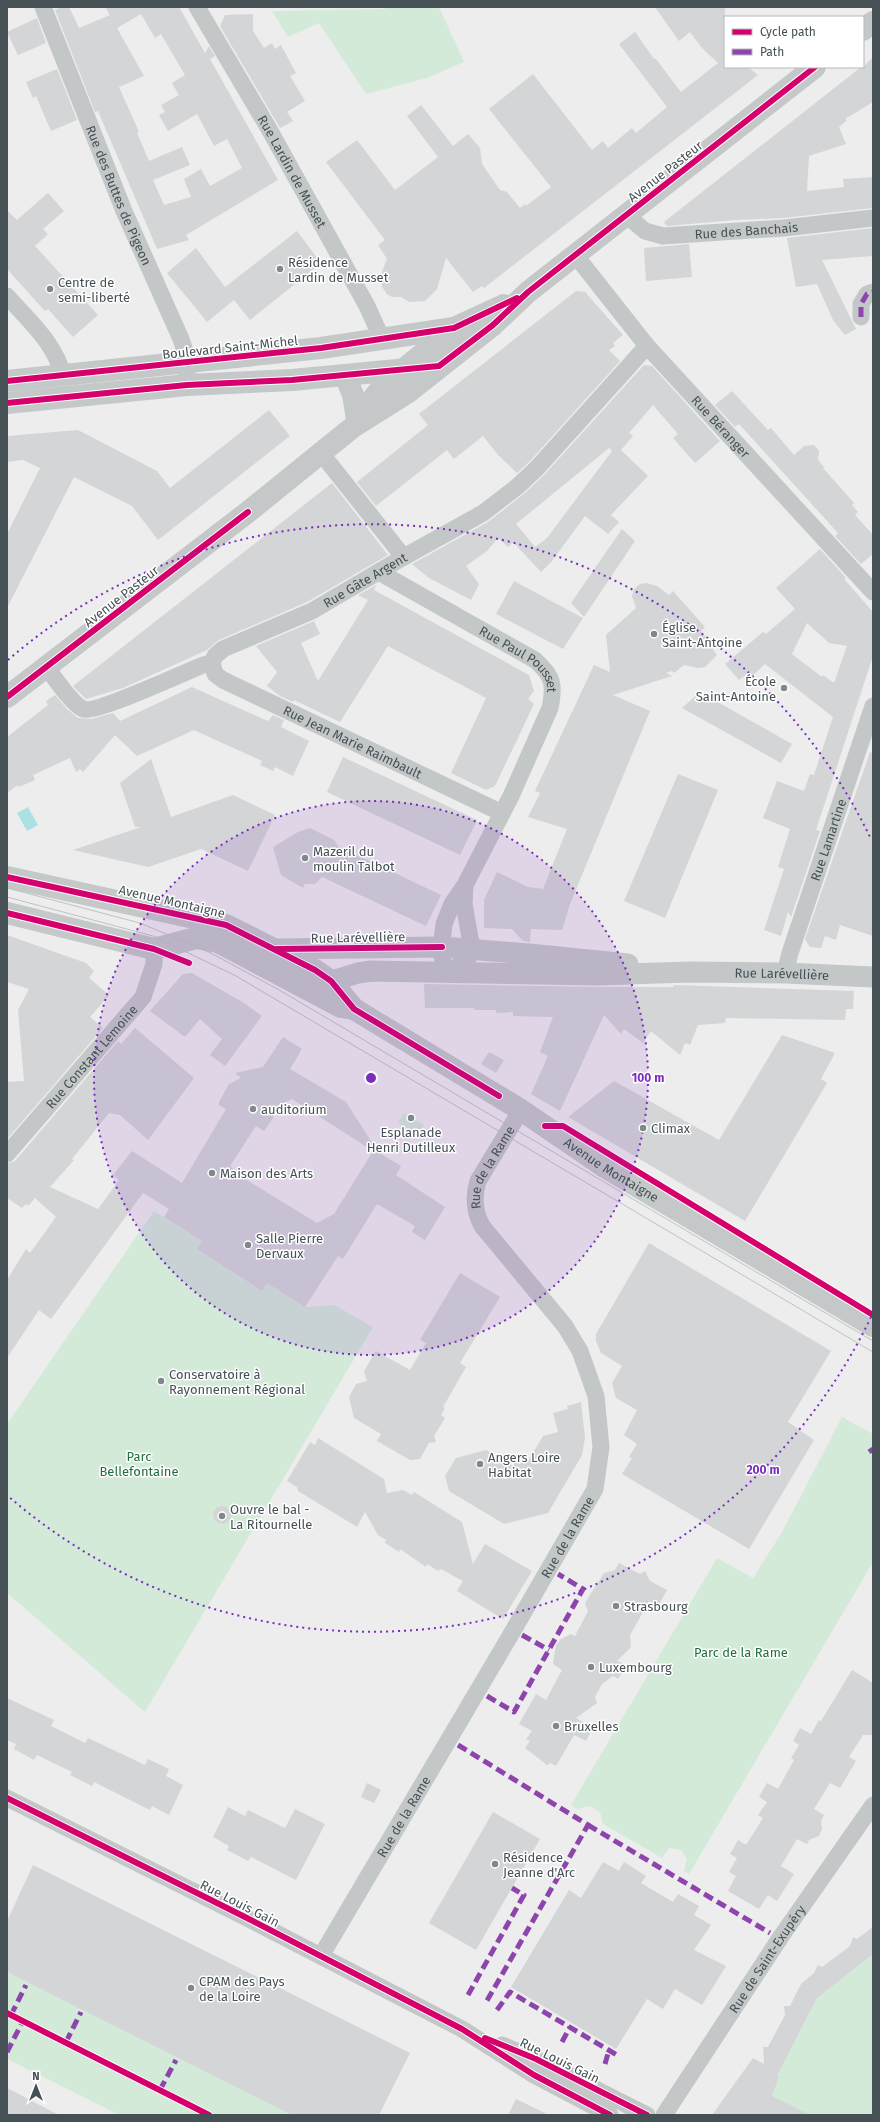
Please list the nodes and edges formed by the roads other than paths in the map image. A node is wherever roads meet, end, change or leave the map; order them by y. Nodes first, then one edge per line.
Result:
1 (43, 7) edge
2 (197, 7) edge
3 (873, 22) edge
4 (864, 29) edge
5 (814, 68) edge
6 (626, 215) junction
7 (873, 218) edge
8 (576, 256) junction
9 (528, 292) junction
10 (873, 292) edge
11 (9, 301) edge
12 (861, 317) dead end
13 (454, 328) junction
14 (382, 339) junction
15 (647, 346) junction
16 (439, 366) junction
17 (398, 372) junction
18 (187, 374) junction
19 (63, 375) junction
20 (346, 375) junction
21 (7, 381) edge
22 (7, 403) edge
23 (381, 410) junction
24 (355, 423) junction
25 (321, 453) junction
26 (402, 558) junction
27 (379, 572) junction
28 (873, 592) edge
29 (212, 663) junction
30 (47, 668) junction
31 (7, 697) edge
32 (873, 706) edge
33 (502, 813) junction
34 (7, 877) edge
35 (465, 885) junction
36 (7, 913) edge
37 (442, 947) junction
38 (154, 949) junction
39 (275, 949) junction
40 (472, 949) junction
41 (443, 972) junction
42 (690, 972) junction
43 (785, 973) junction
44 (873, 977) edge
45 (332, 981) junction
46 (307, 989) junction
47 (354, 1009) junction
48 (521, 1110) junction
49 (7, 1154) edge
50 (873, 1326) edge
51 (7, 1798) edge
52 (873, 1806) edge
53 (321, 1956) junction
54 (462, 2029) junction
55 (610, 2115) edge
56 (647, 2115) edge
57 (664, 2115) edge

1 - 18 street, Rue des Buttes de Pigeon
2 - 14 street, Rue Lardin de Musset
3 - 4 main road
5 - 6 main road, Avenue Pasteur
6 - 7 street, Rue des Banchais
6 - 8 main road, Avenue Pasteur
8 - 9 main road, Avenue Pasteur
8 - 15 street, Rue Béranger
9 - 13 main road, Avenue Pasteur
9 - 16 main road, Avenue Pasteur
10 - 12 street
11 - 19 street
13 - 14 main road, Boulevard Saint-Michel
13 - 17 main road, Avenue Pasteur
14 - 17 main road
14 - 18 main road, Boulevard Saint-Michel
15 - 26 street, Rue Gâte Argent
15 - 28 street, Rue Béranger
16 - 17 main road
16 - 23 main road, Avenue Pasteur
17 - 20 main road, Boulevard Saint-Michel
17 - 23 main road
17 - 24 main road, Avenue Pasteur
18 - 19 main road, Boulevard Saint-Michel
18 - 20 main road, Boulevard Saint-Michel
18 - 22 main road, Boulevard Saint-Michel
19 - 21 main road, Boulevard Saint-Michel
20 - 24 main road
23 - 24 main road, Avenue Pasteur
24 - 25 main road, Avenue Pasteur
25 - 26 street
25 - 30 main road, Avenue Pasteur
26 - 27 street, Rue Gâte Argent
27 - 29 street, Rue Gâte Argent
27 - 33 street, Rue Paul Pousset
29 - 30 street
29 - 33 street, Rue Jean Marie Raimbault
30 - 31 main road, Avenue Pasteur
32 - 43 street, Rue Lamartine
33 - 35 street, Rue Paul Pousset
34 - 39 main road, Avenue Montaigne
35 - 37 street, Rue Paul Pousset
35 - 40 street, Rue Paul Pousset
36 - 38 main road
37 - 39 street, Rue Larévellière
37 - 40 street, Rue Larévellière
37 - 41 street, Rue Paul Pousset
38 - 46 main road, Avenue Montaigne
38 - 49 street, Rue Constant Lemoine
39 - 45 main road, Avenue Montaigne
40 - 41 street
40 - 42 street, Rue Larévellière
41 - 42 street, Rue Larévellière
41 - 45 street, Rue Larévellière
42 - 43 street, Rue Larévellière
43 - 44 street, Rue Larévellière
45 - 46 street, Rue Larévellière
45 - 47 main road, Avenue Montaigne
46 - 47 main road, Avenue Montaigne
47 - 48 main road, Avenue Montaigne
48 - 50 main road, Avenue Montaigne
48 - 53 street, Rue de la Rame
51 - 53 street, Rue Louis Gain
52 - 57 street, Rue de Saint-Exupéry
53 - 54 street, Rue Louis Gain
54 - 55 street, Rue Louis Gain
54 - 56 street, Rue Louis Gain

